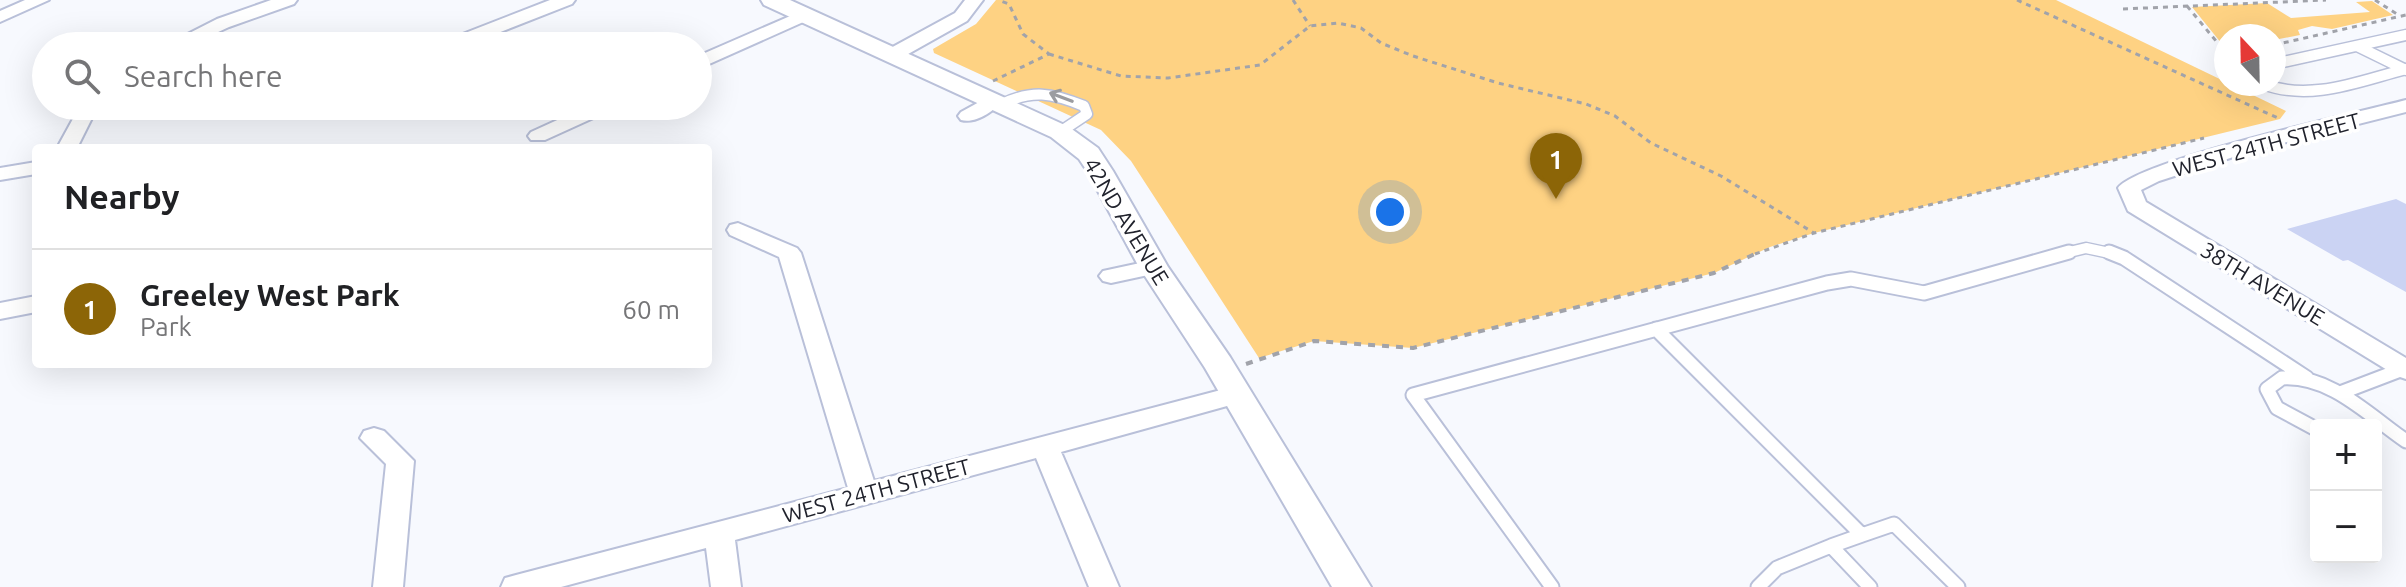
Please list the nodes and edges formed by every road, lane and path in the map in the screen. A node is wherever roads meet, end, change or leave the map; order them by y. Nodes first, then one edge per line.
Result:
1 (40, 0) edge
2 (288, 0) edge
3 (566, 0) edge
4 (772, 0) edge
5 (974, 0) edge
6 (998, 0) edge
7 (1293, 0) edge
8 (2017, 0) edge
9 (2322, 0) edge
10 (2375, 0) edge
11 (2187, 6) junction
12 (2123, 9) dead end
13 (804, 15) junction
14 (2406, 15) edge
15 (2400, 16) junction
16 (0, 17) edge
17 (1310, 26) junction
18 (203, 32) edge
19 (485, 32) edge
20 (2406, 35) edge
21 (2214, 39) edge
22 (2286, 42) edge
23 (2357, 46) junction
24 (894, 54) junction
25 (1049, 54) junction
26 (712, 57) edge
27 (2286, 61) edge
28 (2406, 69) edge
29 (2286, 93) edge
30 (983, 104) junction
31 (2406, 106) edge
32 (81, 120) edge
33 (573, 120) edge
34 (2265, 123) dead end
35 (538, 136) dead end
36 (2204, 138) dead end
37 (69, 144) edge
38 (32, 169) edge
39 (0, 174) edge
40 (2129, 188) joint
41 (738, 230) dead end
42 (1814, 233) junction
43 (1154, 267) junction
44 (1111, 276) dead end
45 (32, 305) edge
46 (0, 311) edge
47 (1656, 329) junction
48 (2405, 370) edge
49 (2307, 378) junction
50 (1230, 384) junction
51 (2340, 393) junction
52 (2362, 418) edge
53 (2310, 426) edge
54 (374, 438) dead end
55 (2406, 441) edge
56 (1044, 445) junction
57 (864, 493) junction
58 (719, 532) junction
59 (1862, 535) junction
60 (1831, 546) junction
61 (388, 587) edge
62 (516, 587) edge
63 (726, 587) edge
64 (1104, 587) edge
65 (1352, 587) edge
66 (1552, 587) edge
67 (1758, 587) edge
68 (1870, 587) edge
69 (1958, 587) edge

1 - 16 street
2 - 18 street
3 - 19 street
4 - 13 street, 42ND AVENUE
5 - 24 street
6 - 25 path
7 - 17 path
8 - 34 path
9 - 11 path
10 - 15 path
11 - 12 path
11 - 21 path
13 - 24 street, 42ND AVENUE
13 - 26 street
14 - 15 path
15 - 22 path
17 - 25 path
17 - 42 path
20 - 23 lane
23 - 27 lane
23 - 28 lane
24 - 30 street, 42ND AVENUE
25 - 30 path
28 - 29 lane
30 - 43 street, 42ND AVENUE
31 - 40 street, WEST 24TH STREET
32 - 37 street
33 - 35 street
36 - 42 path
38 - 39 street
40 - 48 street, 38TH AVENUE
41 - 57 street
42 - 50 path
43 - 44 street
43 - 50 street, 42ND AVENUE
45 - 46 street
47 - 49 lane
47 - 59 lane
47 - 66 lane
48 - 51 lane
49 - 51 lane
49 - 53 lane
50 - 56 street, WEST 24TH STREET
50 - 65 street, 42ND AVENUE
51 - 52 lane
52 - 55 lane
54 - 61 street
56 - 57 street, WEST 24TH STREET
56 - 64 street
57 - 58 street, WEST 24TH STREET
58 - 62 street, WEST 24TH STREET
58 - 63 street
59 - 60 lane
59 - 69 lane
60 - 67 lane
60 - 68 lane

